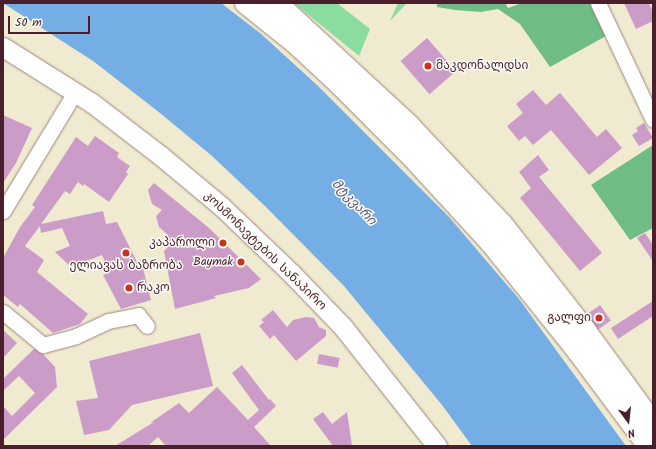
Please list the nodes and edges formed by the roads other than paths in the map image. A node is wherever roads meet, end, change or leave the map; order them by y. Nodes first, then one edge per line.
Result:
1 (246, 3) edge
2 (276, 3) edge
3 (598, 3) edge
4 (3, 47) edge
5 (74, 92) junction
6 (653, 120) edge
7 (3, 211) edge
8 (3, 312) edge
9 (147, 326) dead end
10 (644, 404) edge
11 (653, 424) edge
12 (437, 446) edge
13 (649, 446) edge

1 - 13 highway
2 - 10 highway
3 - 6 street
4 - 5 main road, კოსმონავტების სანაპირო
5 - 7 street
5 - 12 main road, კოსმონავტების სანაპირო
8 - 9 street
10 - 11 highway

